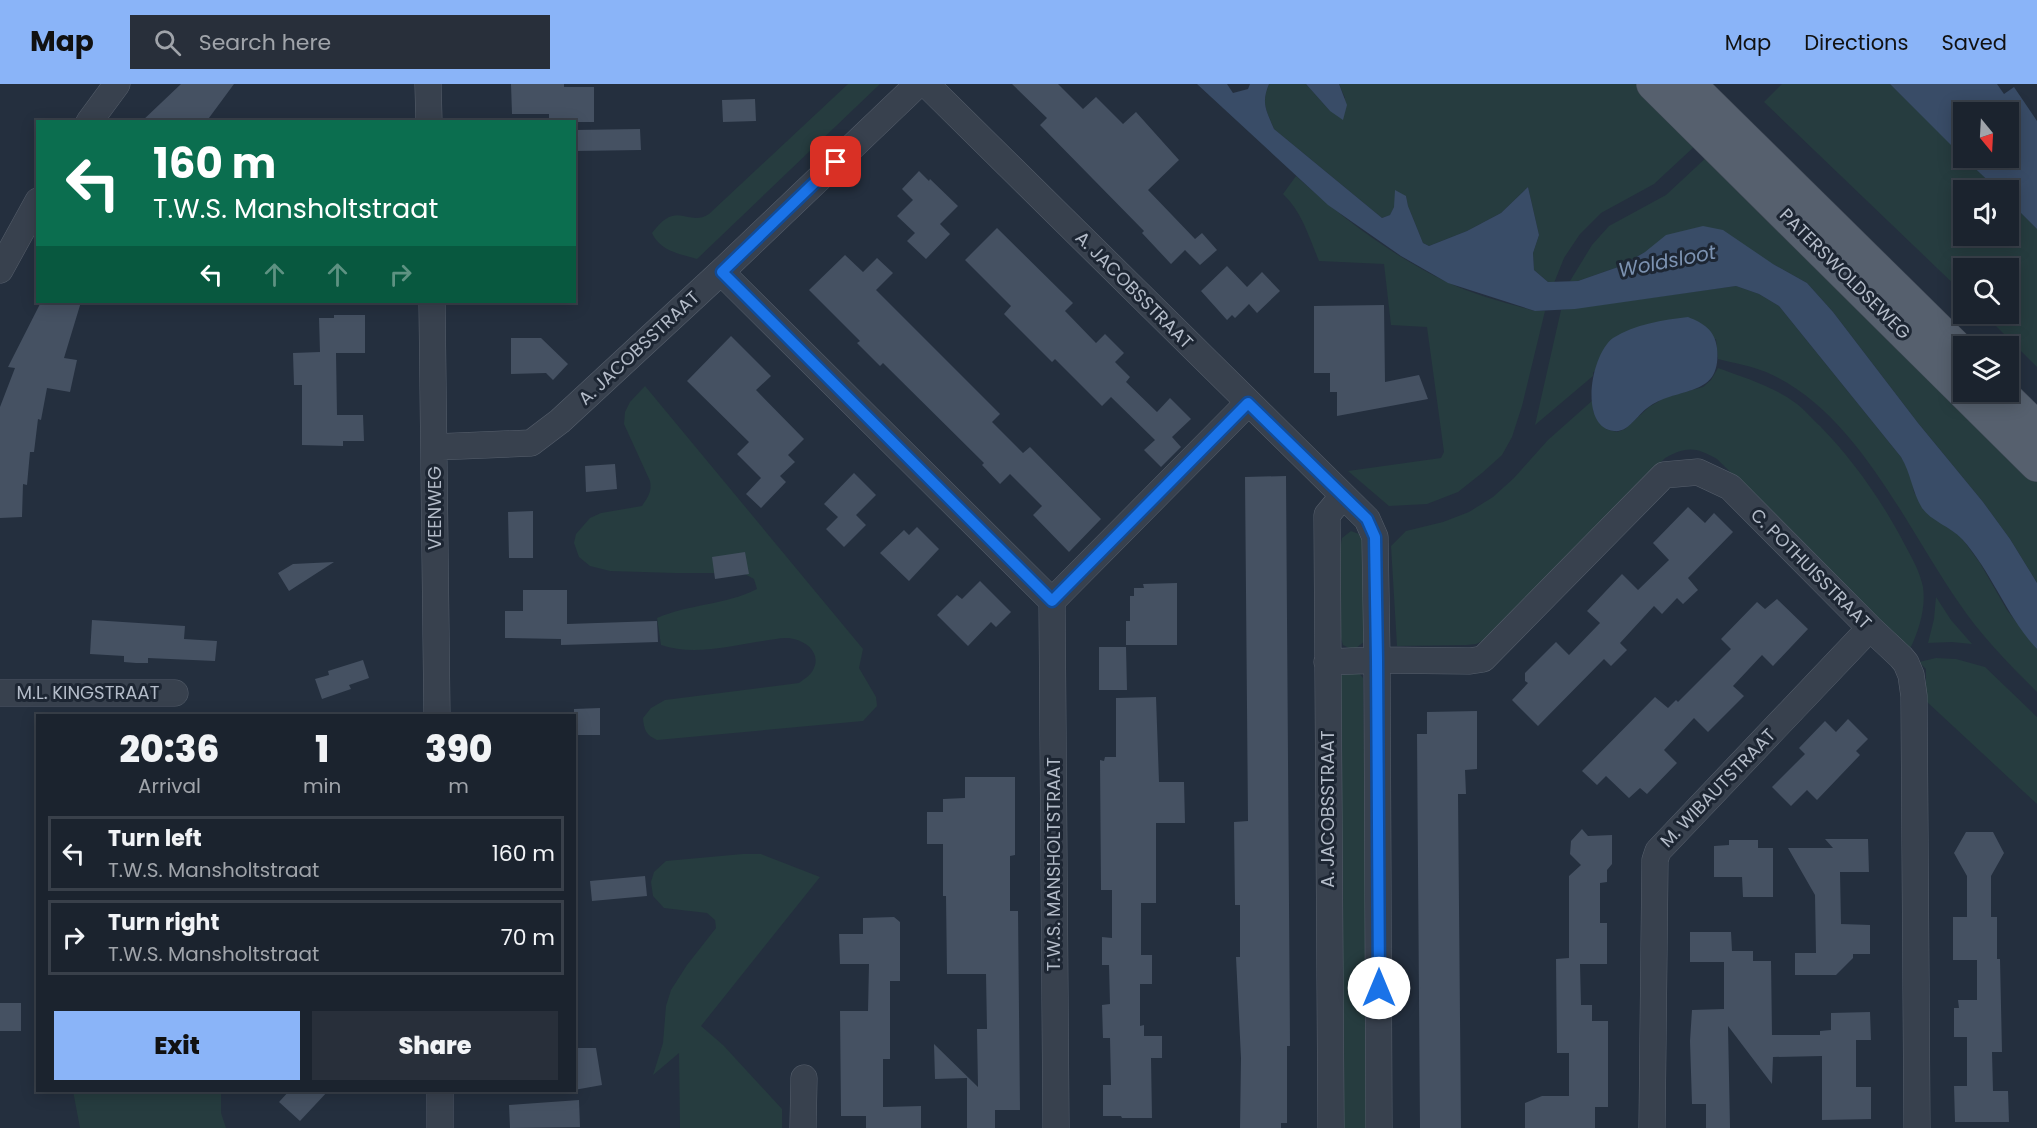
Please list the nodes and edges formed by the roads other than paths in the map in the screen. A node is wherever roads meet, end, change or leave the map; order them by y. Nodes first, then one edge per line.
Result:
1 (117, 84) edge
2 (428, 84) edge
3 (918, 84) edge
4 (926, 84) edge
5 (1653, 84) edge
6 (1689, 84) edge
7 (90, 120) edge
8 (429, 120) edge
9 (36, 205) edge
10 (0, 270) edge
11 (722, 272) junction
12 (432, 303) edge
13 (1953, 344) edge
14 (2010, 402) edge
15 (1248, 403) junction
16 (2037, 428) edge
17 (435, 447) junction
18 (2037, 465) edge
19 (1342, 497) junction
20 (1052, 601) junction
21 (1870, 628) junction
22 (1377, 660) junction
23 (1327, 662) junction
24 (0, 693) edge
25 (176, 693) dead end
26 (437, 714) edge
27 (804, 1078) dead end
28 (440, 1092) edge
29 (440, 1128) edge
30 (803, 1128) edge
31 (1056, 1128) edge
32 (1331, 1128) edge
33 (1379, 1128) edge
34 (1652, 1128) edge
35 (1917, 1128) edge

1 - 7 street
2 - 8 street
3 - 11 street, A. JACOBSSTRAAT
4 - 15 street, A. JACOBSSTRAAT
5 - 18 main road, PATERSWOLDSEWEG
6 - 13 main road, PATERSWOLDSEWEG
9 - 10 street
11 - 17 street, A. JACOBSSTRAAT
11 - 20 street
12 - 17 street, VEENWEG
14 - 16 main road
15 - 19 street, A. JACOBSSTRAAT
15 - 20 street
17 - 26 street, VEENWEG
19 - 22 street, A. JACOBSSTRAAT
19 - 23 street, A. JACOBSSTRAAT
20 - 31 street, T.W.S. MANSHOLTSTRAAT
21 - 22 street, C. POTHUISSTRAAT
21 - 34 street, M. WIBAUTSTRAAT
21 - 35 street, C. POTHUISSTRAAT
22 - 23 street, C. POTHUISSTRAAT
22 - 33 street, A. JACOBSSTRAAT
23 - 32 street, A. JACOBSSTRAAT
24 - 25 street, M.L. KINGSTRAAT
27 - 30 street
28 - 29 street

